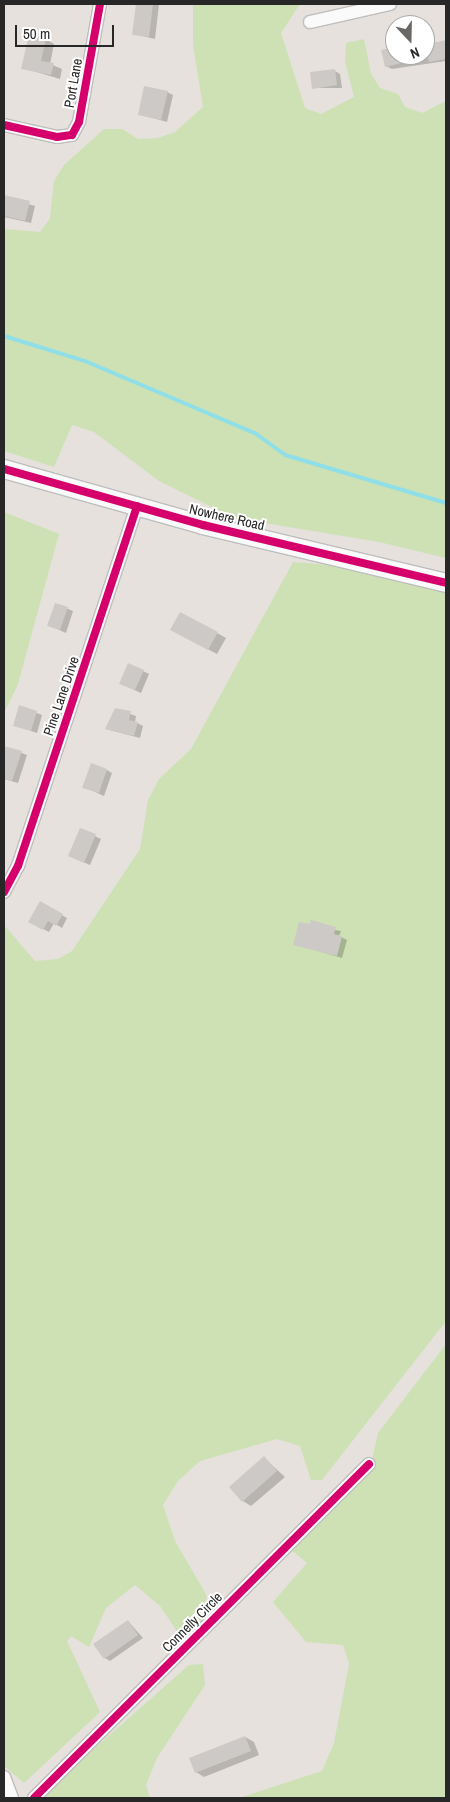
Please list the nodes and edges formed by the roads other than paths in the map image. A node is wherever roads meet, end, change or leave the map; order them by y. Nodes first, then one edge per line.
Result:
1 (100, 4) edge
2 (390, 4) edge
3 (310, 22) dead end
4 (4, 125) edge
5 (4, 469) edge
6 (137, 506) junction
7 (446, 583) edge
8 (4, 892) edge
9 (369, 1464) dead end
10 (4, 1777) edge
11 (12, 1798) edge
12 (34, 1798) edge

1 - 4 street, Port Lane
2 - 3 street
5 - 6 street, Nowhere Road
6 - 7 street, Nowhere Road
6 - 8 street, Pine Lane Drive
9 - 12 street, Connelly Circle
10 - 11 street

